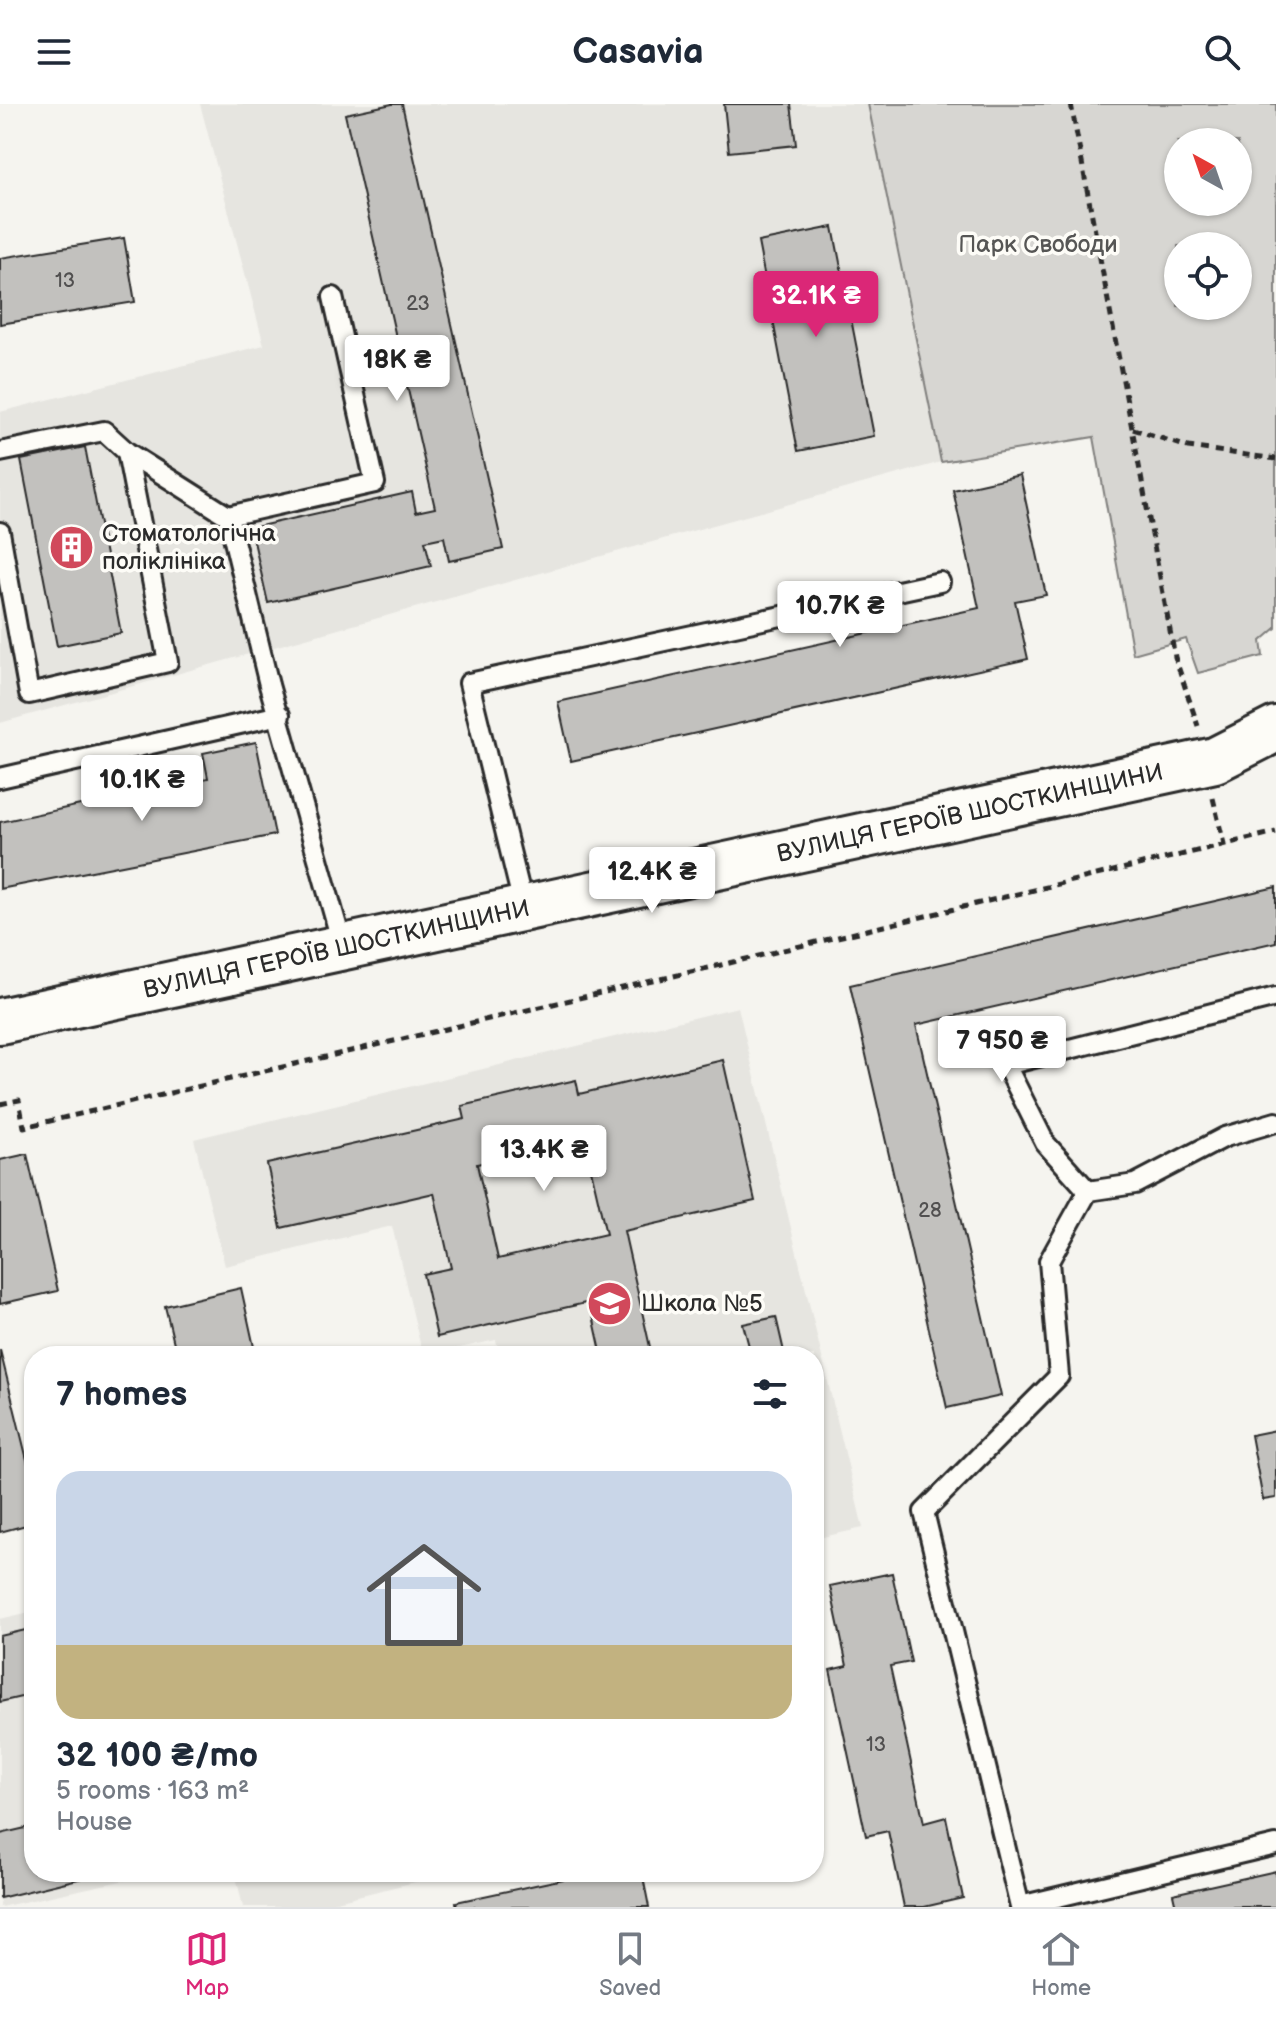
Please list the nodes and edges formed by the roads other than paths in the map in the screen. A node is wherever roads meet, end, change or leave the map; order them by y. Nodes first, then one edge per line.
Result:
1 (333, 297) dead end
2 (0, 452) edge
3 (127, 452) junction
4 (228, 516) junction
5 (0, 532) edge
6 (940, 582) dead end
7 (280, 715) junction
8 (1276, 729) edge
9 (0, 778) edge
10 (524, 908) junction
11 (343, 947) junction
12 (1276, 997) edge
13 (0, 1021) edge
14 (1276, 1122) edge
15 (1088, 1191) junction
16 (1276, 1845) edge
17 (1020, 1906) edge

1 - 4 lane
2 - 3 lane
3 - 4 lane
3 - 5 lane
4 - 7 lane
6 - 10 lane
7 - 9 lane
7 - 11 lane
8 - 10 street, ВУЛИЦЯ ГЕРОЇВ ШОСТКИНЩИНИ
10 - 11 street, ВУЛИЦЯ ГЕРОЇВ ШОСТКИНЩИНИ
11 - 13 street, ВУЛИЦЯ ГЕРОЇВ ШОСТКИНЩИНИ
12 - 15 lane
14 - 15 lane
15 - 17 lane
16 - 17 lane

